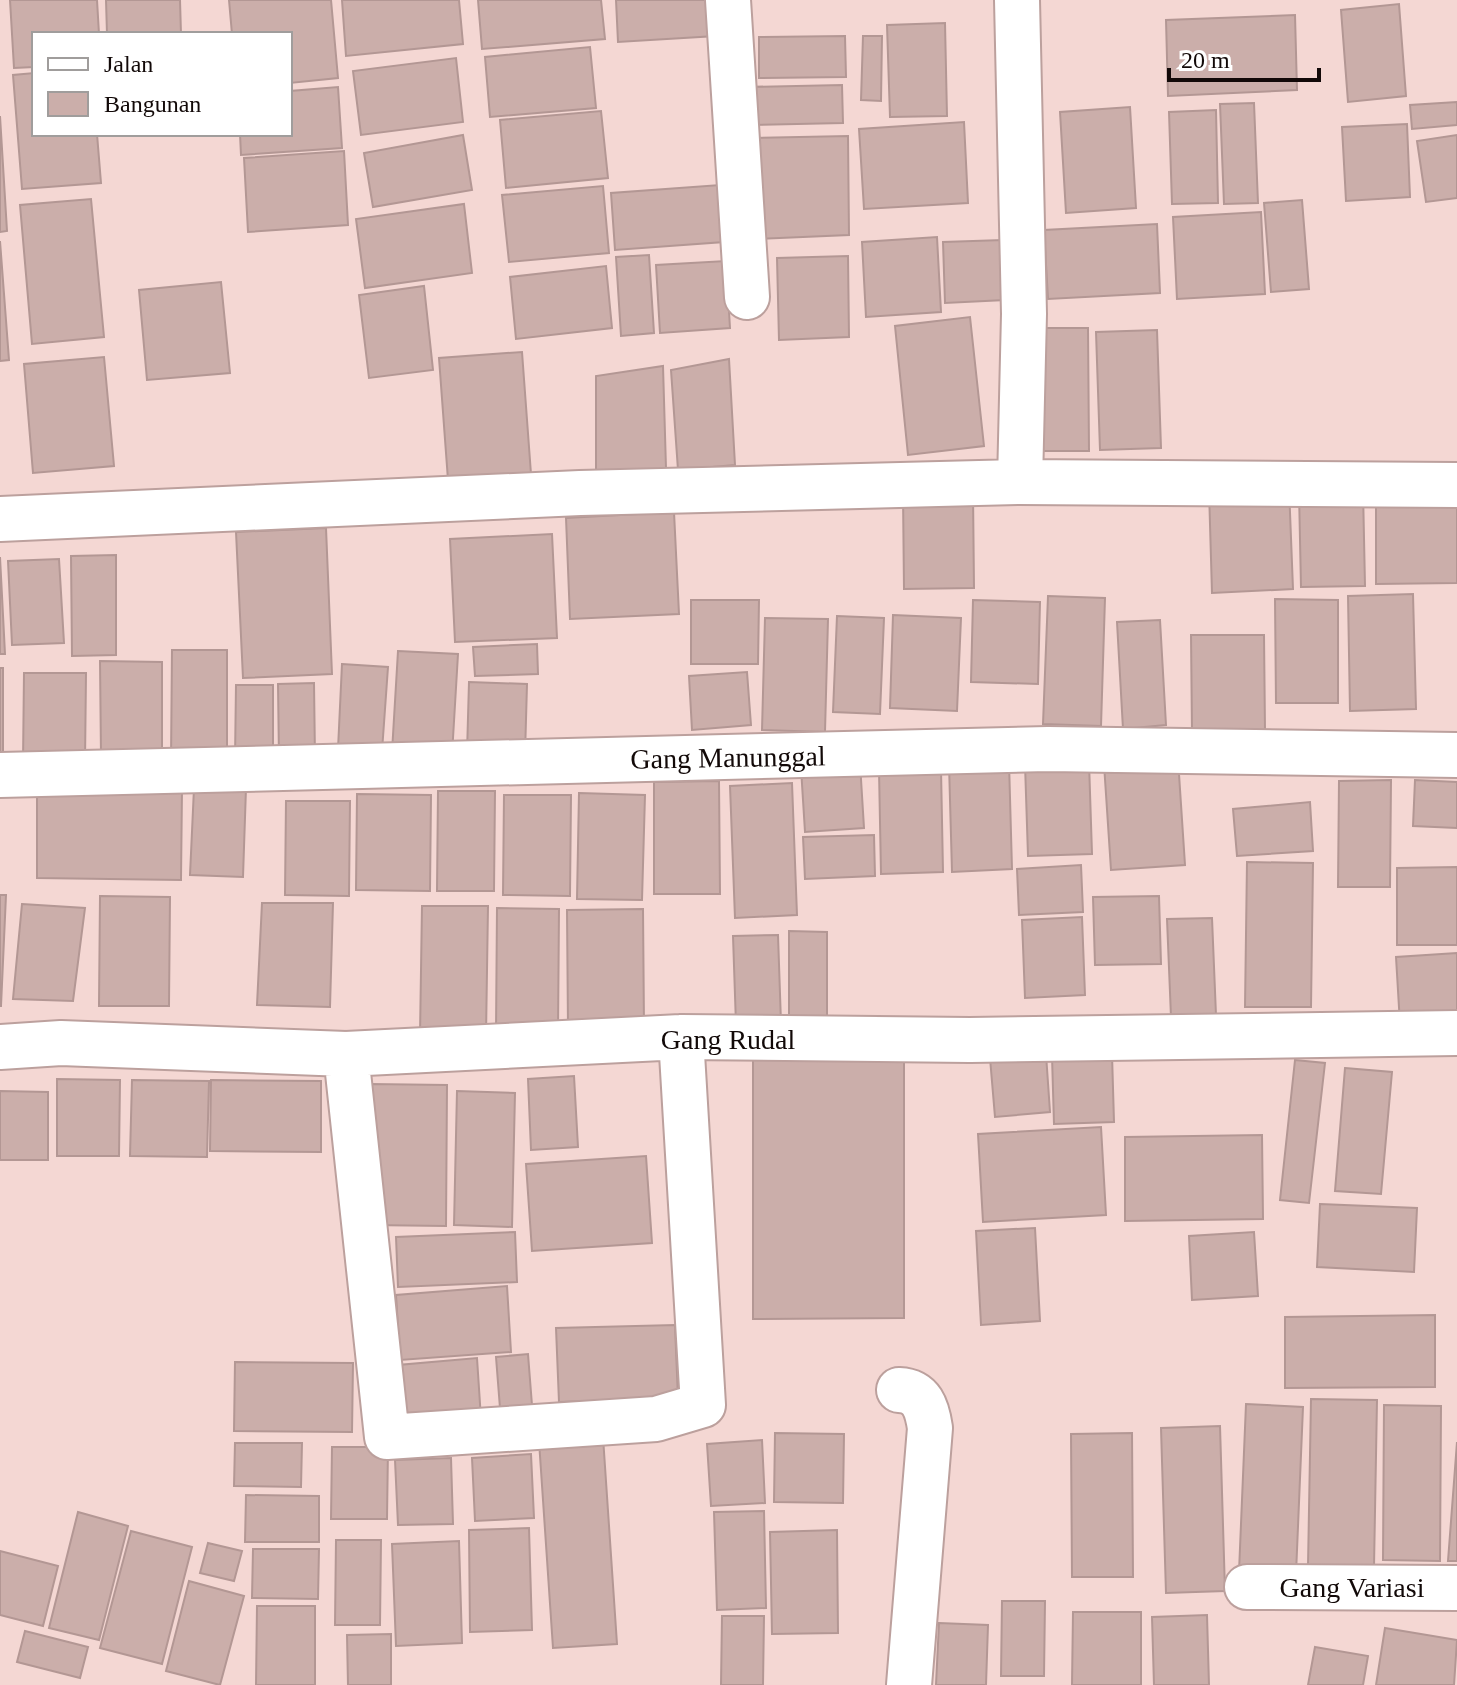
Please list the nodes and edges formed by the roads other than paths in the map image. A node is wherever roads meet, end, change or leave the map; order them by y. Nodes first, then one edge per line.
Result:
1 (728, 0) edge
2 (1017, 0) edge
3 (747, 297) dead end
4 (1020, 482) junction
5 (1457, 485) edge
6 (0, 519) edge
7 (1457, 755) edge
8 (0, 775) edge
9 (1457, 1033) edge
10 (681, 1037) junction
11 (0, 1047) edge
12 (346, 1054) junction
13 (899, 1390) dead end
14 (1247, 1587) dead end
15 (1457, 1588) edge
16 (909, 1685) edge

1 - 3 street
2 - 4 street
4 - 5 street
4 - 6 street
7 - 8 street, Gang Manunggal
9 - 10 street, Gang Rudal
10 - 12 street, Gang Rudal
10 - 12 street
11 - 12 street, Gang Rudal
13 - 16 street
14 - 15 street, Gang Variasi

